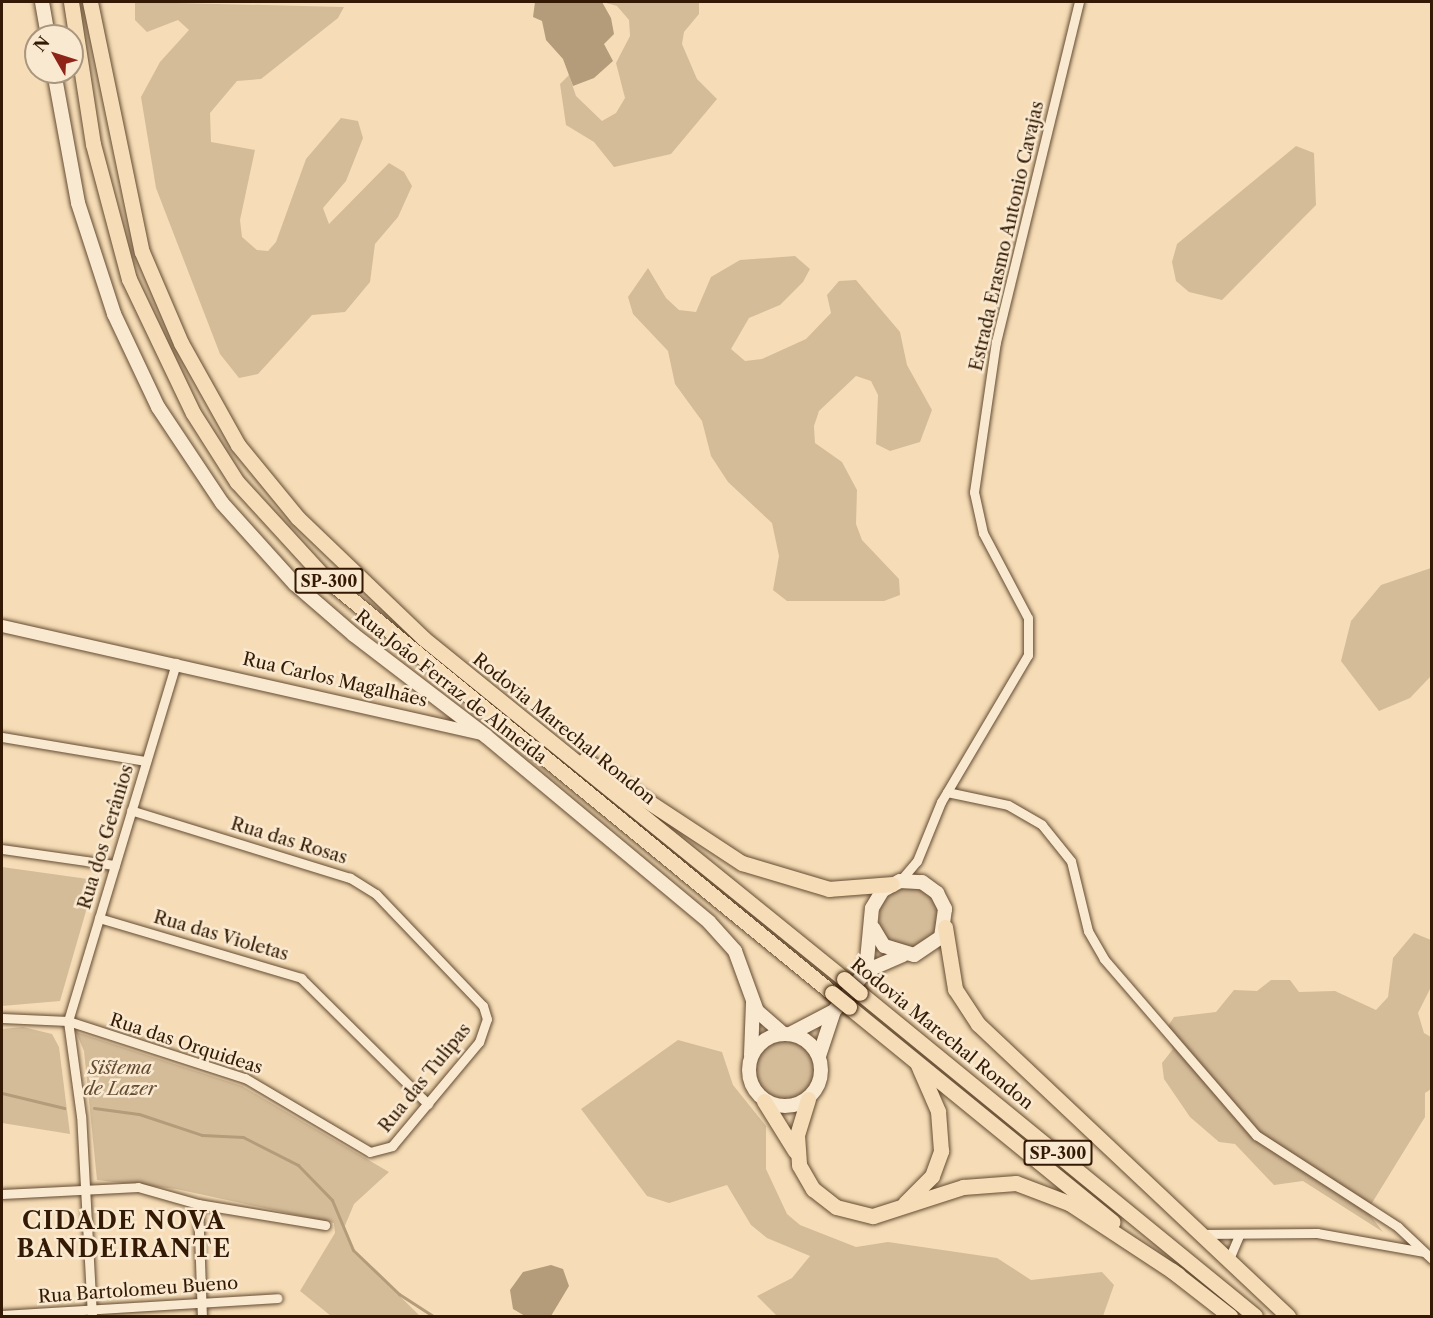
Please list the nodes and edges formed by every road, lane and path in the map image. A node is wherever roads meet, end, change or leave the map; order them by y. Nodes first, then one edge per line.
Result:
1 (42, 2) edge
2 (71, 2) edge
3 (90, 2) edge
4 (1079, 2) edge
5 (46, 24) edge
6 (57, 84) edge
7 (2, 626) edge
8 (176, 663) junction
9 (530, 728) junction
10 (486, 735) junction
11 (2, 737) edge
12 (146, 761) junction
13 (947, 792) junction
14 (131, 810) junction
15 (2, 849) edge
16 (917, 861) junction
17 (115, 865) junction
18 (922, 882) junction
19 (896, 883) junction
20 (99, 918) junction
21 (945, 927) junction
22 (873, 928) junction
23 (903, 955) junction
24 (866, 971) junction
25 (753, 1000) junction
26 (841, 1009) junction
27 (2, 1018) edge
28 (487, 1019) joint
29 (68, 1021) junction
30 (787, 1034) junction
31 (819, 1056) junction
32 (751, 1058) junction
33 (913, 1058) junction
34 (808, 1099) junction
35 (764, 1101) junction
36 (428, 1104) junction
37 (381, 1152) joint
38 (796, 1154) junction
39 (84, 1186) junction
40 (2, 1194) edge
41 (198, 1204) junction
42 (892, 1212) junction
43 (325, 1225) dead end
44 (1201, 1234) junction
45 (1239, 1236) junction
46 (1429, 1256) edge
47 (1229, 1259) junction
48 (1178, 1275) junction
49 (277, 1298) dead end
50 (201, 1303) junction
51 (92, 1313) edge
52 (2, 1315) edge
53 (202, 1317) edge
54 (1230, 1317) edge
55 (1255, 1317) edge
56 (1288, 1317) edge

1 - 5 main road
2 - 26 highway, Rodovia Marechal Rondon / SP-300, bridge
3 - 9 highway, Rodovia Marechal Rondon / SP-300
4 - 13 street, Estrada Erasmo Antonio Cavajas
6 - 10 main road, Rua João Ferraz de Almeida
7 - 8 street, Rua Carlos Magalhães
8 - 10 street, Rua Carlos Magalhães
8 - 12 street, Rua dos Gerânios
9 - 19 highway
9 - 55 highway, Rodovia Marechal Rondon / SP-300, bridge
10 - 25 main road, Rua João Ferraz de Almeida
11 - 12 street
12 - 14 street, Rua dos Gerânios
13 - 16 street, Estrada Erasmo Antonio Cavajas
13 - 46 street
14 - 17 street, Rua dos Gerânios
14 - 28 street, Rua das Rosas
15 - 17 street
16 - 18 street
16 - 19 street, Estrada Erasmo Antonio Cavajas
17 - 20 street, Rua dos Gerânios
18 - 19 main road
18 - 21 main road
19 - 22 main road
20 - 29 street, Rua dos Gerânios
20 - 36 street, Rua das Violetas
21 - 23 main road
21 - 44 highway
22 - 23 main road
22 - 24 main road
23 - 24 main road
24 - 26 main road
25 - 30 main road, Rua João Ferraz de Almeida
25 - 32 main road, Rua João Ferraz de Almeida
26 - 30 main road
26 - 31 main road
26 - 33 highway, Rodovia Marechal Rondon / SP-300
27 - 29 street, Rua das Orquideas
28 - 36 street, Rua das Tulipas
29 - 37 street, Rua das Orquideas
29 - 39 street
30 - 31 main road
30 - 32 main road
31 - 34 main road
32 - 35 main road
33 - 42 highway
33 - 48 highway, Rodovia Marechal Rondon / SP-300
34 - 35 main road
34 - 38 highway
35 - 38 highway
36 - 37 street, Rua das Tulipas
38 - 42 highway
39 - 40 street
39 - 41 street
39 - 51 street
41 - 43 street
41 - 50 street
42 - 48 highway
44 - 45 street
44 - 47 highway
45 - 46 street
45 - 47 street
47 - 56 highway
48 - 54 highway, Rodovia Marechal Rondon / SP-300
49 - 50 street, Rua Bartolomeu Bueno
50 - 51 street, Rua Bartolomeu Bueno
50 - 53 street
51 - 52 street, Rua Bartolomeu Bueno

